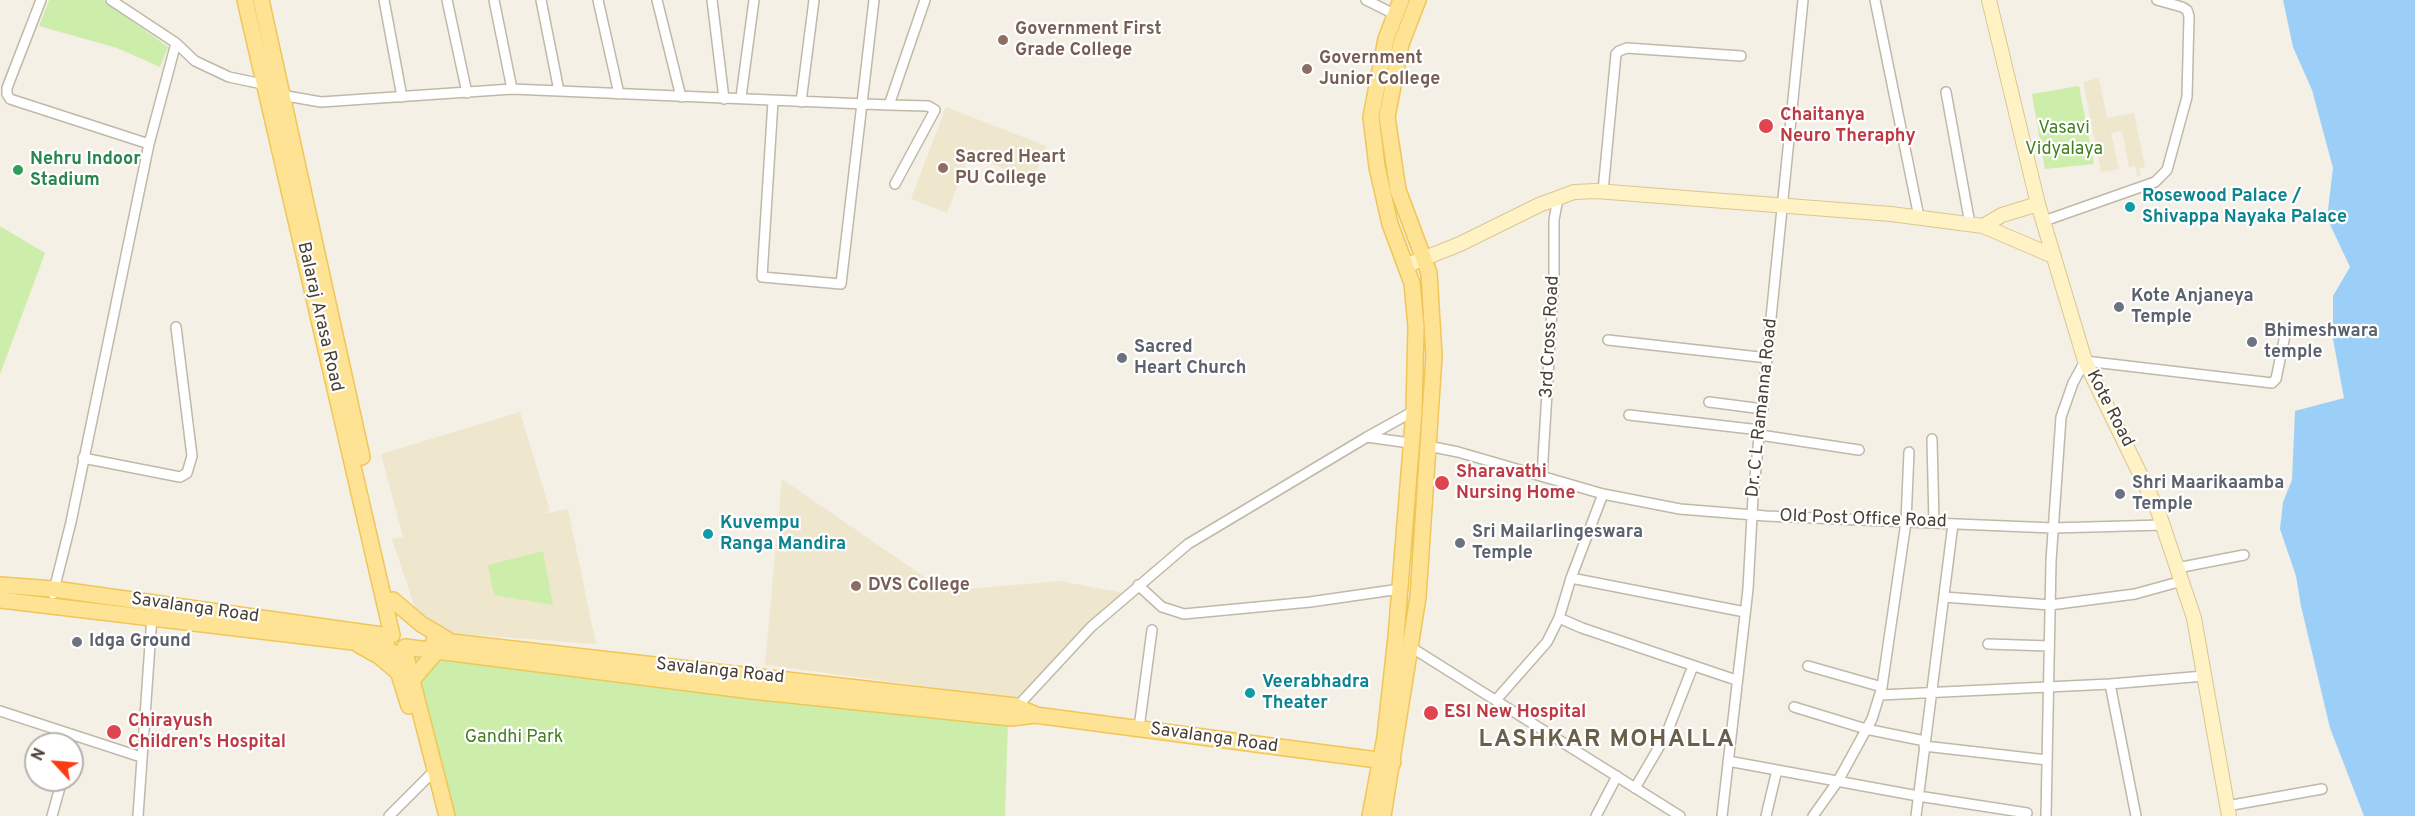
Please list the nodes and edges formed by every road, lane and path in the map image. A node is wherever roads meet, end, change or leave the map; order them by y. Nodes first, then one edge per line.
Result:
1 (41, 0) edge
2 (111, 0) edge
3 (245, 0) edge
4 (261, 0) edge
5 (384, 0) edge
6 (447, 0) edge
7 (494, 0) edge
8 (541, 0) edge
9 (598, 0) edge
10 (657, 0) edge
11 (712, 0) edge
12 (754, 0) edge
13 (814, 0) edge
14 (874, 0) edge
15 (925, 0) edge
16 (1366, 0) edge
17 (1401, 0) edge
18 (1418, 0) edge
19 (1803, 0) edge
20 (1875, 0) edge
21 (1989, 0) edge
22 (2157, 0) edge
23 (1402, 18) junction
24 (176, 43) junction
25 (1741, 57) dead end
26 (264, 83) junction
27 (512, 89) junction
28 (559, 91) junction
29 (1946, 92) dead end
30 (467, 93) junction
31 (619, 94) junction
32 (283, 96) junction
33 (402, 97) junction
34 (681, 97) junction
35 (741, 97) junction
36 (724, 99) junction
37 (772, 101) junction
38 (801, 102) junction
39 (860, 104) junction
40 (889, 105) junction
41 (149, 144) junction
42 (895, 184) dead end
43 (1603, 191) junction
44 (1558, 198) junction
45 (2038, 204) junction
46 (1783, 206) junction
47 (1919, 217) junction
48 (2044, 221) junction
49 (1977, 225) junction
50 (2053, 256) junction
51 (1424, 260) junction
52 (1405, 266) junction
53 (176, 327) dead end
54 (2286, 330) dead end
55 (1608, 340) dead end
56 (1768, 358) junction
57 (2085, 361) junction
58 (1709, 402) dead end
59 (1762, 409) junction
60 (1414, 411) junction
61 (1629, 415) dead end
62 (1760, 433) junction
63 (1367, 437) junction
64 (1932, 439) dead end
65 (1410, 442) junction
66 (1428, 446) junction
67 (1860, 450) dead end
68 (1909, 452) dead end
69 (83, 458) junction
70 (1542, 477) junction
71 (1603, 494) junction
72 (1752, 515) junction
73 (1906, 522) junction
74 (1934, 523) junction
75 (1953, 524) junction
76 (2163, 525) junction
77 (2054, 528) junction
78 (2244, 555) dead end
79 (2179, 574) junction
80 (1571, 578) junction
81 (0, 585) edge
82 (1138, 585) junction
83 (54, 589) junction
84 (1400, 589) junction
85 (1944, 597) junction
86 (0, 600) edge
87 (393, 600) junction
88 (51, 605) junction
89 (2050, 605) junction
90 (1745, 612) junction
91 (152, 616) junction
92 (1559, 618) junction
93 (1152, 630) dead end
94 (349, 641) junction
95 (450, 641) junction
96 (397, 642) junction
97 (1988, 644) dead end
98 (1409, 646) junction
99 (2049, 646) junction
100 (437, 651) junction
101 (1693, 666) junction
102 (1808, 666) dead end
103 (405, 676) junction
104 (2204, 676) junction
105 (1736, 680) junction
106 (2110, 684) junction
107 (2049, 687) junction
108 (1881, 691) junction
109 (1930, 694) junction
110 (1496, 700) junction
111 (1794, 707) dead end
112 (0, 711) edge
113 (1013, 712) junction
114 (1139, 728) junction
115 (1866, 729) junction
116 (53, 732) edge
117 (84, 743) edge
118 (1924, 743) junction
119 (141, 757) junction
120 (2047, 760) junction
121 (1728, 761) junction
122 (1386, 762) junction
123 (1777, 770) junction
124 (434, 774) junction
125 (1617, 776) junction
126 (1838, 781) junction
127 (1635, 788) junction
128 (2322, 789) dead end
129 (59, 792) edge
130 (1918, 796) junction
131 (2228, 811) edge
132 (2027, 813) dead end
133 (52, 816) edge
134 (138, 816) edge
135 (389, 816) edge
136 (439, 816) edge
137 (447, 816) edge
138 (1370, 816) edge
139 (1383, 816) edge
140 (1596, 816) edge
141 (1680, 816) edge
142 (1722, 816) edge
143 (1766, 816) edge
144 (1812, 816) edge
145 (1916, 816) edge
146 (2046, 816) edge
147 (2136, 816) edge

1 - 41 street
2 - 24 street
3 - 26 main road, Balaraj Arasa Road
4 - 32 main road, Balaraj Arasa Road
5 - 33 street
6 - 30 street
7 - 27 street
8 - 28 street
9 - 31 street
10 - 34 street
11 - 36 street
12 - 35 street
13 - 38 street
14 - 39 street
15 - 40 street
16 - 23 street
17 - 23 main road
18 - 23 main road
19 - 46 street, Dr. C L Ramanna Road
20 - 47 street
21 - 45 street, Kote Road
22 - 48 street
23 - 51 main road
23 - 52 main road
24 - 26 street
24 - 41 street
25 - 43 street
26 - 32 street
26 - 96 main road, Balaraj Arasa Road
27 - 28 street
27 - 30 street
28 - 31 street
29 - 49 street
30 - 33 street
31 - 34 street
32 - 33 street
32 - 87 main road, Balaraj Arasa Road
34 - 36 street
35 - 36 street
35 - 37 street
37 - 38 street
37 - 39 street
38 - 39 street
39 - 40 street
40 - 42 street
41 - 69 street
43 - 44 street
43 - 46 street
44 - 51 street
44 - 70 street, 3rd Cross Road
45 - 48 street, Kote Road
45 - 49 street
46 - 47 street
46 - 56 street, Dr. C L Ramanna Road
47 - 49 street
48 - 50 street, Kote Road
49 - 50 street
50 - 57 street, Kote Road
51 - 52 street
51 - 66 main road
52 - 60 main road
53 - 69 street
54 - 57 street
55 - 56 street
56 - 59 street, Dr. C L Ramanna Road
57 - 76 street, Kote Road
57 - 77 street
58 - 59 street
59 - 62 street, Dr. C L Ramanna Road
60 - 63 street
60 - 65 main road
61 - 62 street
62 - 67 street
62 - 72 street, Dr. C L Ramanna Road
63 - 65 street
63 - 82 street
64 - 74 street
65 - 84 main road
66 - 70 street, Old Post Office Road
66 - 98 main road
68 - 73 street
69 - 83 street
70 - 71 street, Old Post Office Road
71 - 72 street, Old Post Office Road
71 - 80 street
72 - 73 street, Old Post Office Road
72 - 90 street, Dr. C L Ramanna Road
73 - 74 street, Old Post Office Road
73 - 108 street
74 - 75 street, Old Post Office Road
75 - 77 street, Old Post Office Road
75 - 85 street
76 - 77 street, Old Post Office Road
76 - 79 street, Kote Road
77 - 89 street
78 - 79 street
79 - 89 street
79 - 104 street, Kote Road
80 - 90 street
80 - 92 street
81 - 83 main road, Savalanga Road
82 - 84 street
82 - 113 street
83 - 88 street
83 - 96 main road, Savalanga Road
84 - 122 main road
85 - 89 street
85 - 109 street
86 - 88 main road, Savalanga Road
87 - 95 main road
87 - 96 main road, Balaraj Arasa Road
88 - 91 main road, Savalanga Road
89 - 99 street
90 - 105 street, Dr. C L Ramanna Road
91 - 94 main road, Savalanga Road
91 - 119 street
92 - 101 street
92 - 110 street
93 - 114 street
94 - 96 main road, Savalanga Road
94 - 103 main road
95 - 96 main road, Savalanga Road
95 - 113 main road, Savalanga Road
96 - 100 main road, Savalanga Road
96 - 103 main road
97 - 99 street
98 - 110 street
98 - 122 main road
99 - 107 street
100 - 103 main road
100 - 113 main road, Savalanga Road
101 - 105 street
101 - 127 street
102 - 108 street
103 - 124 main road
104 - 106 street
104 - 131 street, Kote Road
105 - 121 street, Dr. C L Ramanna Road
106 - 107 street
106 - 147 street
107 - 109 street
107 - 120 street
108 - 109 street
108 - 115 street
109 - 118 street
110 - 125 street
111 - 115 street
112 - 116 street
113 - 114 main road, Savalanga Road
114 - 122 main road, Savalanga Road
115 - 118 street
115 - 126 street
117 - 119 street
118 - 120 street
118 - 130 street
119 - 134 street
120 - 146 street
121 - 123 street
121 - 142 street, Dr. C L Ramanna Road
122 - 138 main road
122 - 139 main road
123 - 126 street
123 - 143 street
124 - 135 street
124 - 136 main road
124 - 137 main road
125 - 127 street
125 - 140 street
126 - 130 street
126 - 144 street
127 - 141 street
128 - 131 street
129 - 133 street
130 - 132 street
130 - 145 street

